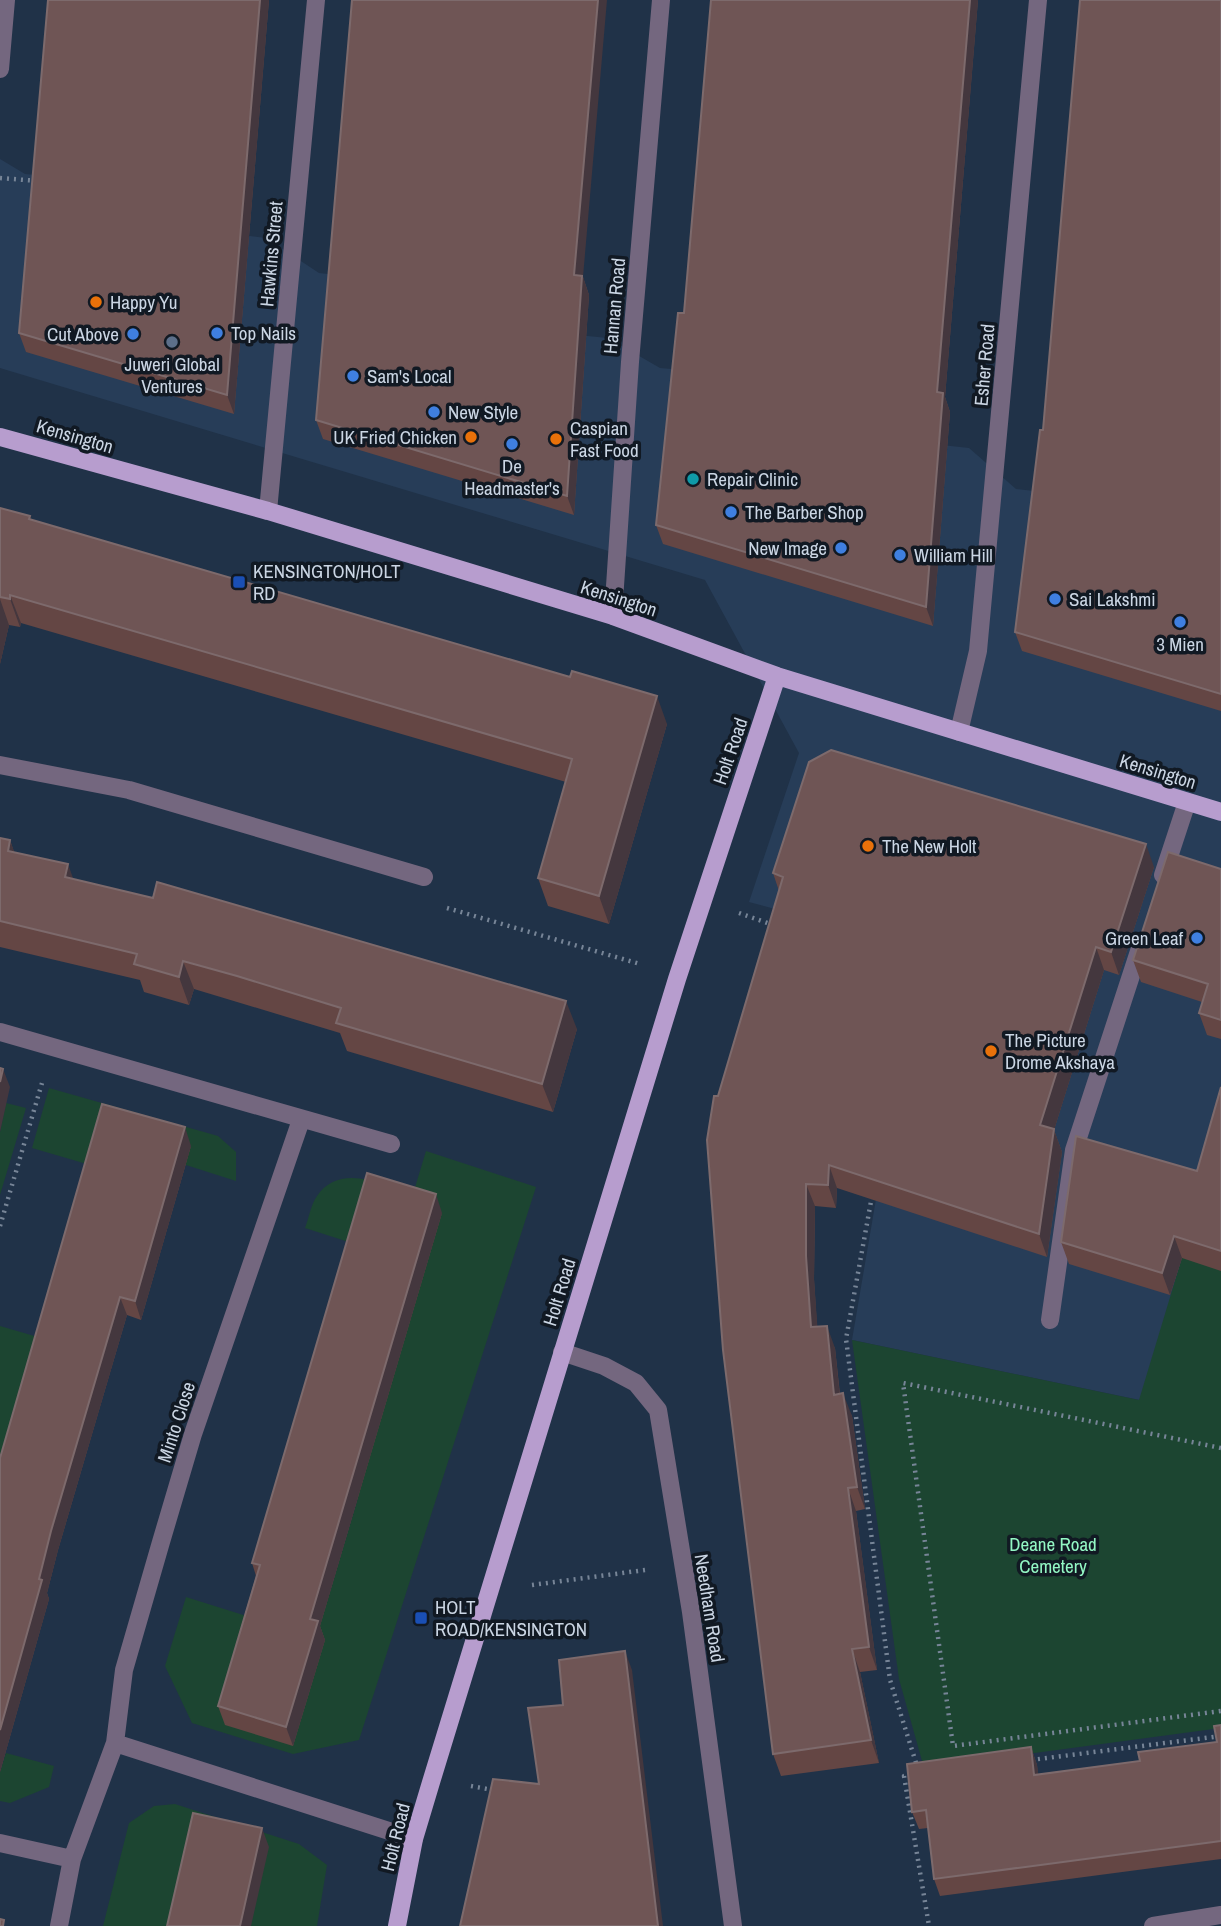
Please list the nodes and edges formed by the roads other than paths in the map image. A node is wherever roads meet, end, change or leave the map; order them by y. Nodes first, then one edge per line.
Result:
1 (6, 0) edge
2 (316, 0) edge
3 (661, 0) edge
4 (1038, 0) edge
5 (0, 69) edge
6 (0, 437) edge
7 (268, 511) junction
8 (613, 617) junction
9 (777, 676) junction
10 (959, 732) junction
11 (0, 765) edge
12 (1187, 802) junction
13 (1221, 812) edge
14 (424, 877) road end
15 (1157, 894) edge
16 (1149, 920) edge
17 (0, 1032) edge
18 (300, 1120) junction
19 (391, 1144) dead end
20 (1050, 1320) dead end
21 (562, 1352) junction
22 (115, 1743) junction
23 (414, 1839) junction
24 (0, 1843) edge
25 (72, 1859) junction
26 (1221, 1915) edge
27 (59, 1926) edge
28 (397, 1926) edge
29 (733, 1926) edge
30 (1153, 1926) edge

1 - 5 street
2 - 7 street, Hawkins Street
3 - 8 street, Hannan Road
4 - 10 street, Esher Road
6 - 7 main road, Kensington
7 - 8 main road, Kensington
8 - 9 main road, Kensington
9 - 10 main road, Kensington
9 - 21 main road, Holt Road
10 - 12 main road, Kensington
11 - 14 street
12 - 13 main road, Kensington
12 - 15 street
16 - 20 street
17 - 18 street
18 - 19 street
18 - 22 street, Minto Close
21 - 23 main road, Holt Road
21 - 29 street, Needham Road
22 - 23 street
22 - 25 street, Minto Close
23 - 28 main road, Holt Road
24 - 25 street
25 - 27 street, Minto Close
26 - 30 street

